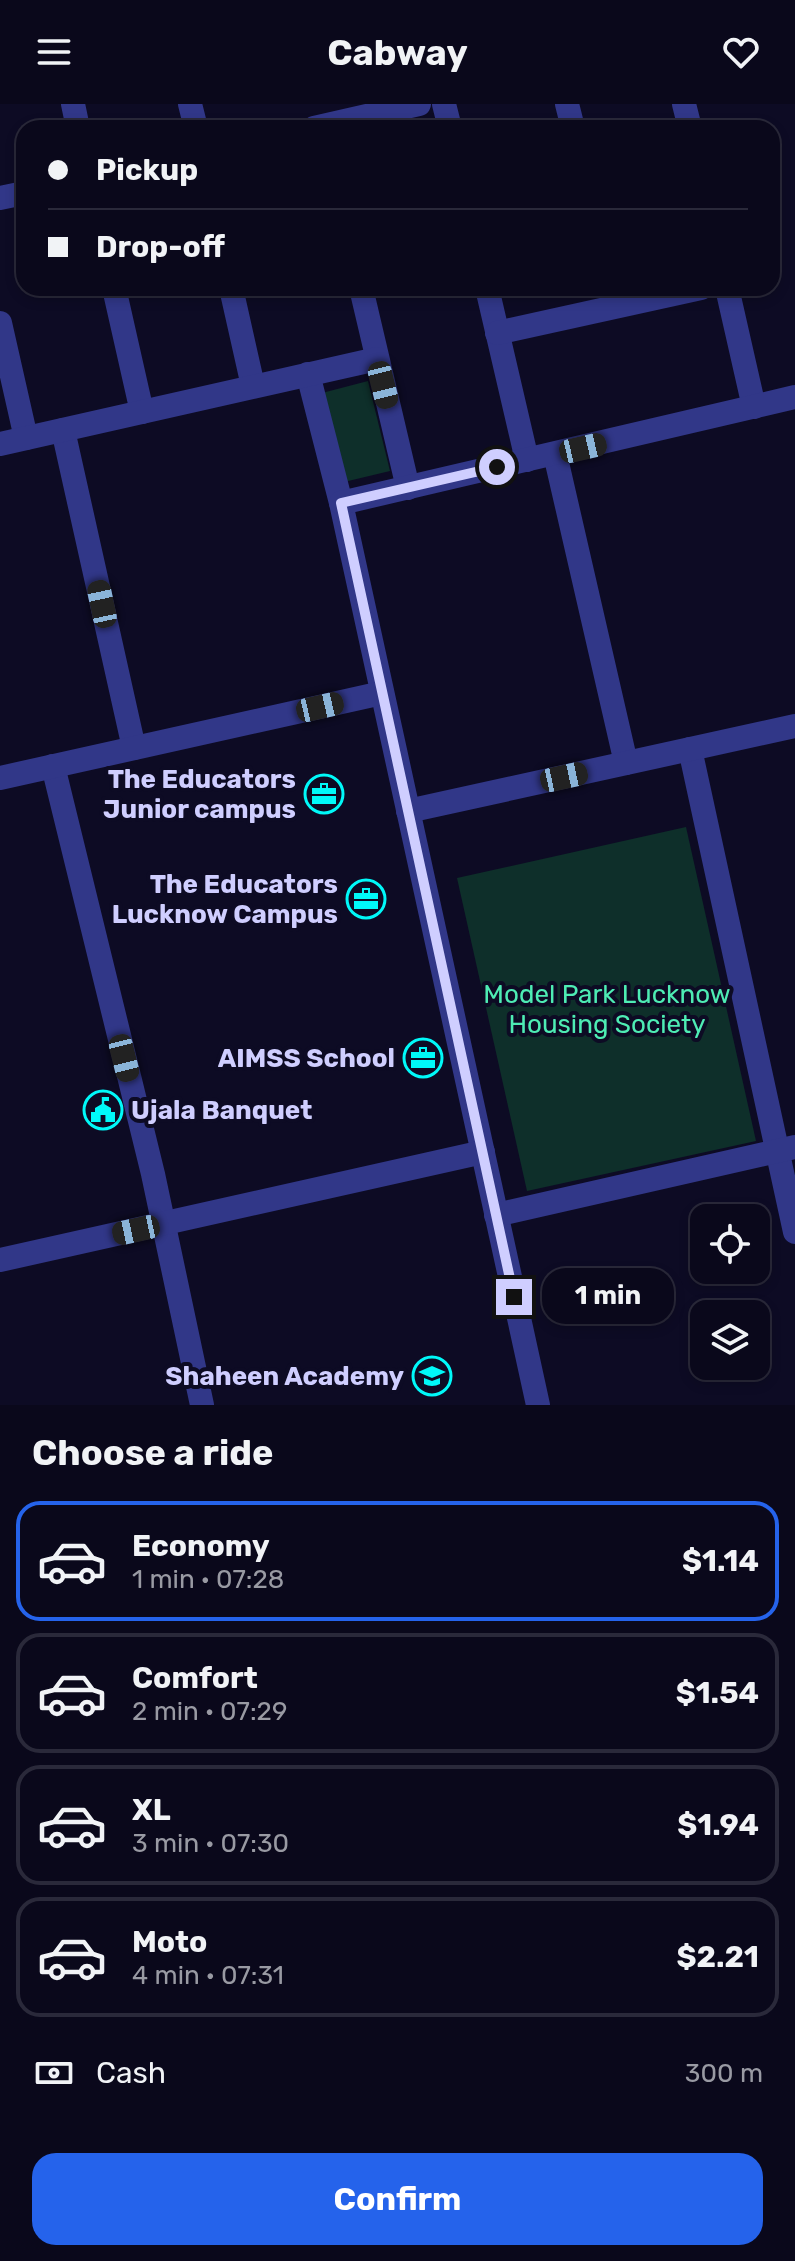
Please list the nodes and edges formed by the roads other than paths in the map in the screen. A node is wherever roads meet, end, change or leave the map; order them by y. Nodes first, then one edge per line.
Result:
1 (419, 104) edge
2 (327, 120) edge
3 (116, 296) edge
4 (233, 296) edge
5 (363, 296) edge
6 (489, 296) edge
7 (729, 296) edge
8 (612, 298) edge
9 (0, 323) edge
10 (497, 333) junction
11 (377, 359) junction
12 (308, 374) junction
13 (253, 386) junction
14 (794, 403) edge
15 (754, 407) junction
16 (142, 412) junction
17 (63, 430) junction
18 (26, 438) junction
19 (0, 444) edge
20 (555, 454) junction
21 (527, 460) junction
22 (408, 488) junction
23 (341, 503) junction
24 (382, 693) junction
25 (795, 726) edge
26 (134, 748) junction
27 (690, 749) junction
28 (626, 763) junction
29 (53, 766) junction
30 (0, 778) edge
31 (408, 811) junction
32 (786, 1149) edge
33 (483, 1152) junction
34 (496, 1215) junction
35 (163, 1224) junction
36 (795, 1232) edge
37 (0, 1260) edge
38 (202, 1405) edge
39 (538, 1405) edge

1 - 2 street
3 - 16 street
4 - 13 street
5 - 11 street
6 - 10 street
7 - 15 street
8 - 10 street
9 - 18 street
10 - 21 street
11 - 12 street
11 - 22 street
12 - 13 street
12 - 23 street
13 - 16 street
14 - 15 street
15 - 20 street
16 - 17 street
17 - 18 street
17 - 26 street
18 - 19 street
20 - 21 street
20 - 28 street
21 - 22 street
22 - 23 street
23 - 24 street
24 - 26 street
24 - 31 street
25 - 27 street
26 - 29 street
27 - 28 street
27 - 32 street
28 - 31 street
29 - 30 street
29 - 35 street
31 - 33 street
32 - 34 street
32 - 36 street
33 - 34 street
33 - 35 street
34 - 39 street
35 - 37 street
35 - 38 street

